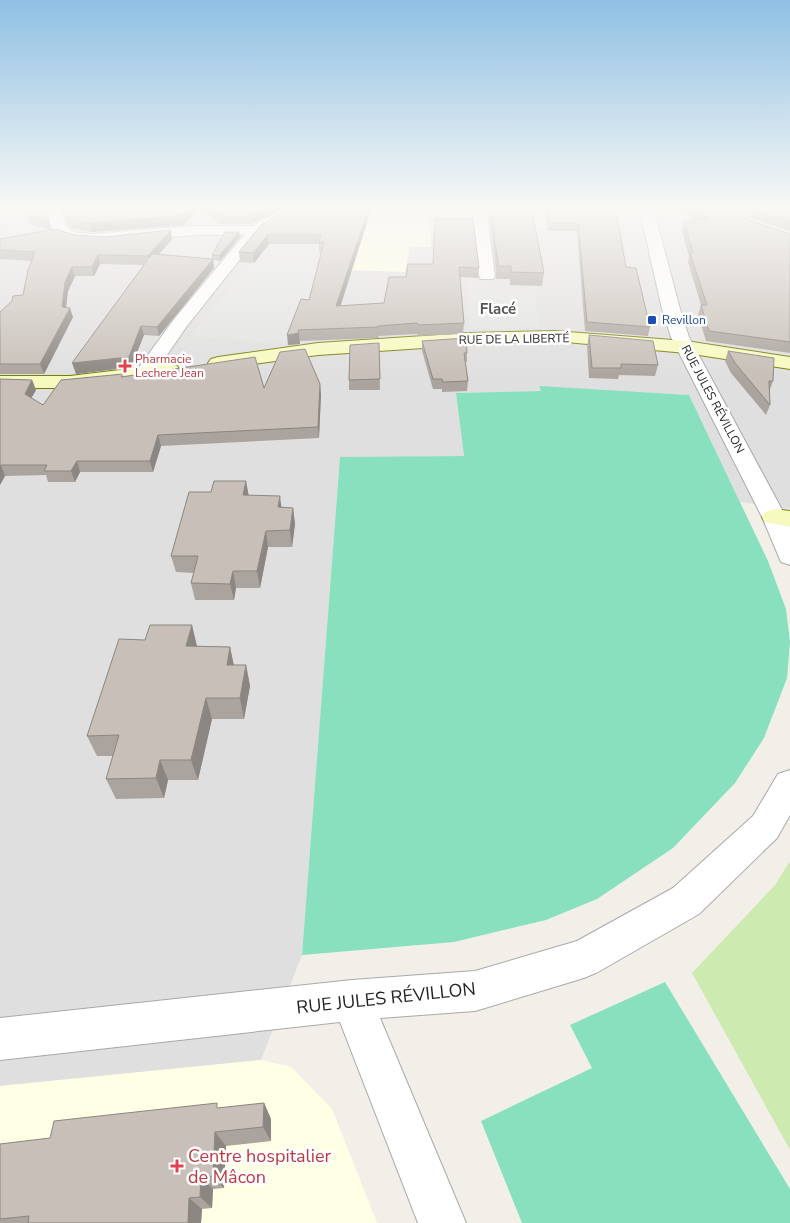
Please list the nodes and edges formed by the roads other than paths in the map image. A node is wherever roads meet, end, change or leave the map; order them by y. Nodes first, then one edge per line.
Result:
1 (228, 264) edge
2 (486, 264) edge
3 (660, 264) edge
4 (487, 276) dead end
5 (686, 347) junction
6 (790, 363) edge
7 (144, 374) junction
8 (0, 382) edge
9 (782, 518) edge
10 (790, 556) edge
11 (790, 784) edge
12 (352, 1000) junction
13 (0, 1039) edge
14 (442, 1223) edge

1 - 7 street
2 - 4 street
3 - 5 street, RUE JULES RÉVILLON
5 - 6 street, RUE DE LA LIBERTÉ
5 - 7 street, RUE DE LA LIBERTÉ
5 - 9 street, RUE JULES RÉVILLON
7 - 8 street, RUE DE LA LIBERTÉ
9 - 10 street, RUE JULES RÉVILLON
11 - 12 street, RUE JULES RÉVILLON
12 - 13 street, RUE JULES RÉVILLON
12 - 14 street

